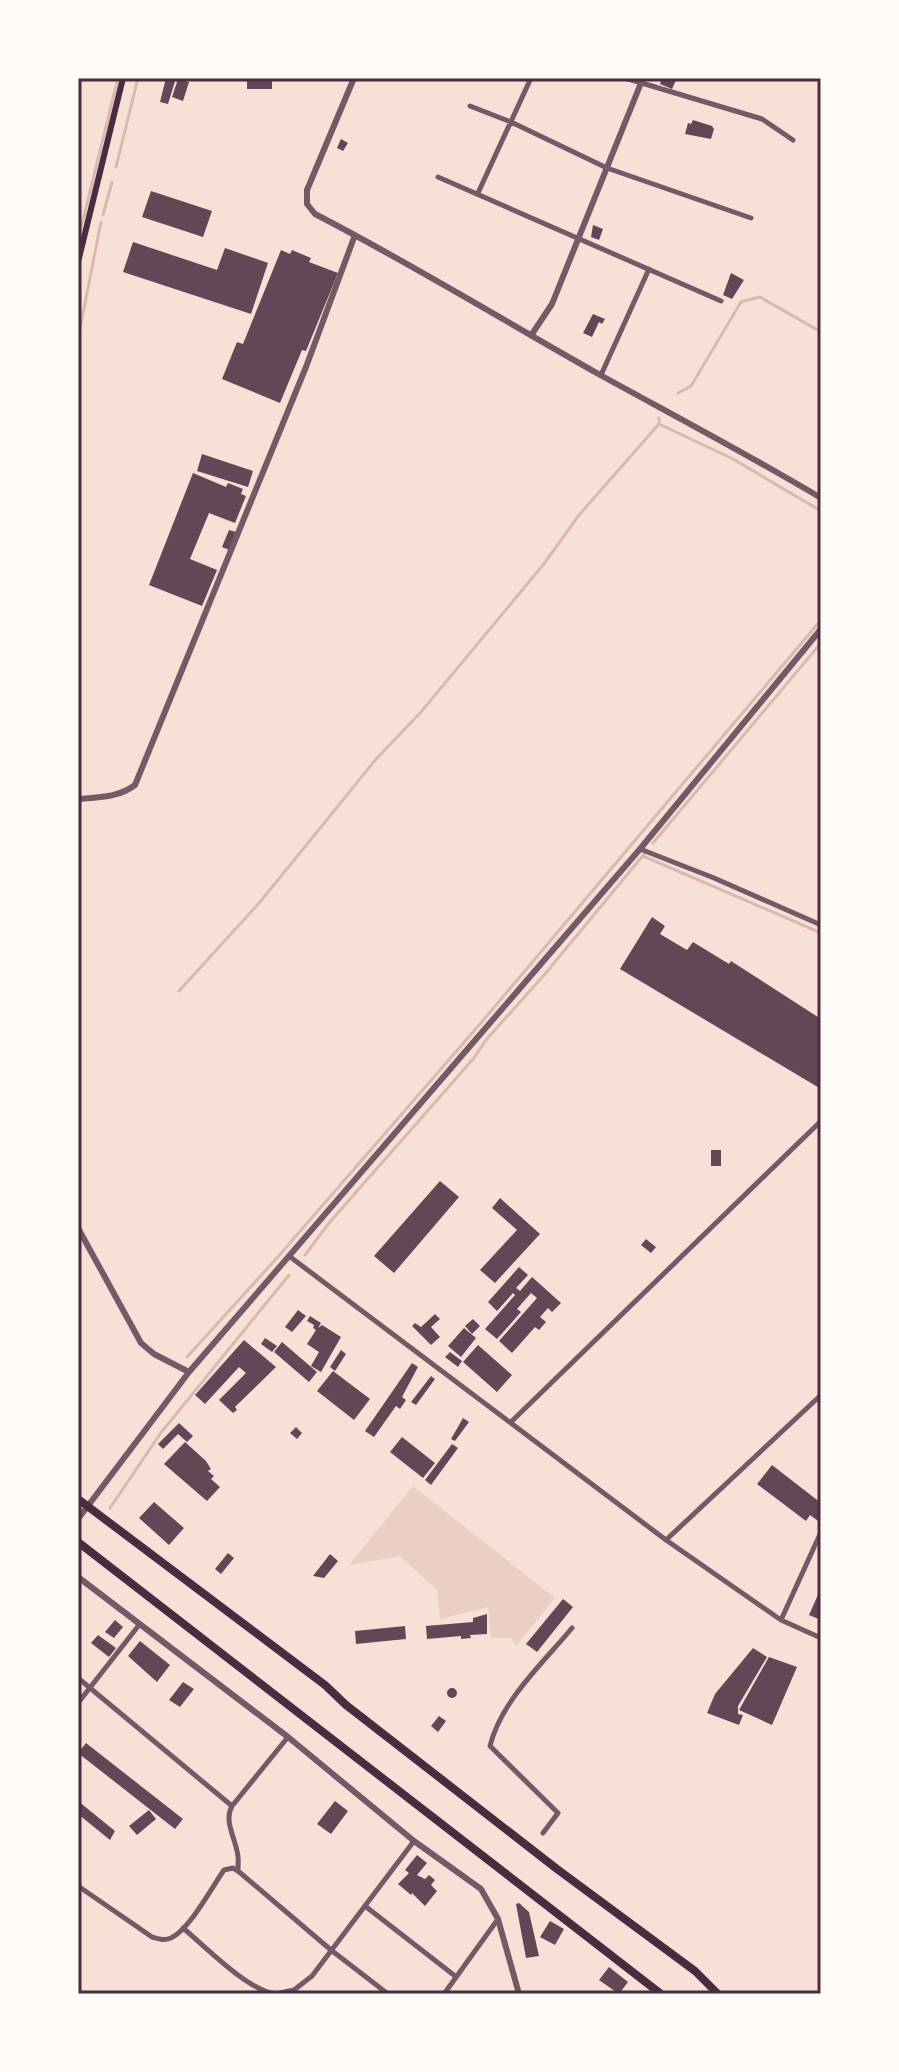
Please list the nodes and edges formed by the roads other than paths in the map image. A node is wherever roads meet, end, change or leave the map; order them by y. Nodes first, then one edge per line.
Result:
1 (123, 78) edge
2 (354, 78) edge
3 (531, 78) edge
4 (625, 78) edge
5 (642, 81) edge
6 (470, 106) dead end
7 (511, 122) junction
8 (793, 140) dead end
9 (607, 168) junction
10 (438, 177) dead end
11 (478, 193) junction
12 (751, 218) dead end
13 (355, 235) junction
14 (576, 239) junction
15 (78, 262) edge
16 (649, 269) junction
17 (721, 301) dead end
18 (532, 334) junction
19 (601, 375) junction
20 (821, 498) edge
21 (821, 629) edge
22 (78, 799) edge
23 (640, 849) junction
24 (821, 925) edge
25 (821, 1121) edge
26 (78, 1228) edge
27 (288, 1255) junction
28 (189, 1372) junction
29 (821, 1395) edge
30 (512, 1421) junction
31 (78, 1499) edge
32 (89, 1507) junction
33 (78, 1519) edge
34 (821, 1532) edge
35 (666, 1540) junction
36 (78, 1542) edge
37 (78, 1577) edge
38 (781, 1620) junction
39 (139, 1625) junction
40 (572, 1628) dead end
41 (821, 1638) edge
42 (78, 1678) edge
43 (91, 1686) junction
44 (78, 1703) edge
45 (288, 1737) junction
46 (232, 1806) junction
47 (543, 1833) dead end
48 (414, 1841) junction
49 (238, 1871) junction
50 (78, 1887) edge
51 (365, 1905) junction
52 (498, 1919) junction
53 (183, 1928) junction
54 (331, 1950) junction
55 (455, 1976) junction
56 (275, 1994) edge
57 (388, 1994) edge
58 (444, 1994) edge
59 (519, 1994) edge
60 (661, 1994) edge
61 (718, 1994) edge

1 - 15 main road
2 - 13 street
3 - 7 street
4 - 5 street
5 - 8 street
5 - 9 street
6 - 7 street
7 - 9 street
7 - 11 street
9 - 12 street
9 - 14 street
10 - 11 street
11 - 14 street
13 - 18 street
13 - 22 street
14 - 16 street
14 - 18 street
16 - 17 street
16 - 19 street
18 - 19 street
19 - 20 street
21 - 23 street
23 - 24 street
23 - 27 street
25 - 30 street
26 - 28 street
27 - 28 street
27 - 30 street
28 - 32 street
29 - 35 street
30 - 35 street
31 - 32 highway
32 - 33 street
32 - 61 highway
34 - 38 street
35 - 38 street
36 - 60 highway
37 - 39 street
38 - 41 street
39 - 43 street
39 - 45 street
40 - 47 street
42 - 43 street
43 - 44 street
43 - 46 street
45 - 46 street
45 - 48 street
46 - 49 street
48 - 51 street
48 - 52 street
49 - 53 street
49 - 54 street
50 - 53 street
51 - 54 street
51 - 55 street
52 - 55 street
52 - 59 street
53 - 56 street
54 - 56 street
54 - 57 street
55 - 58 street

